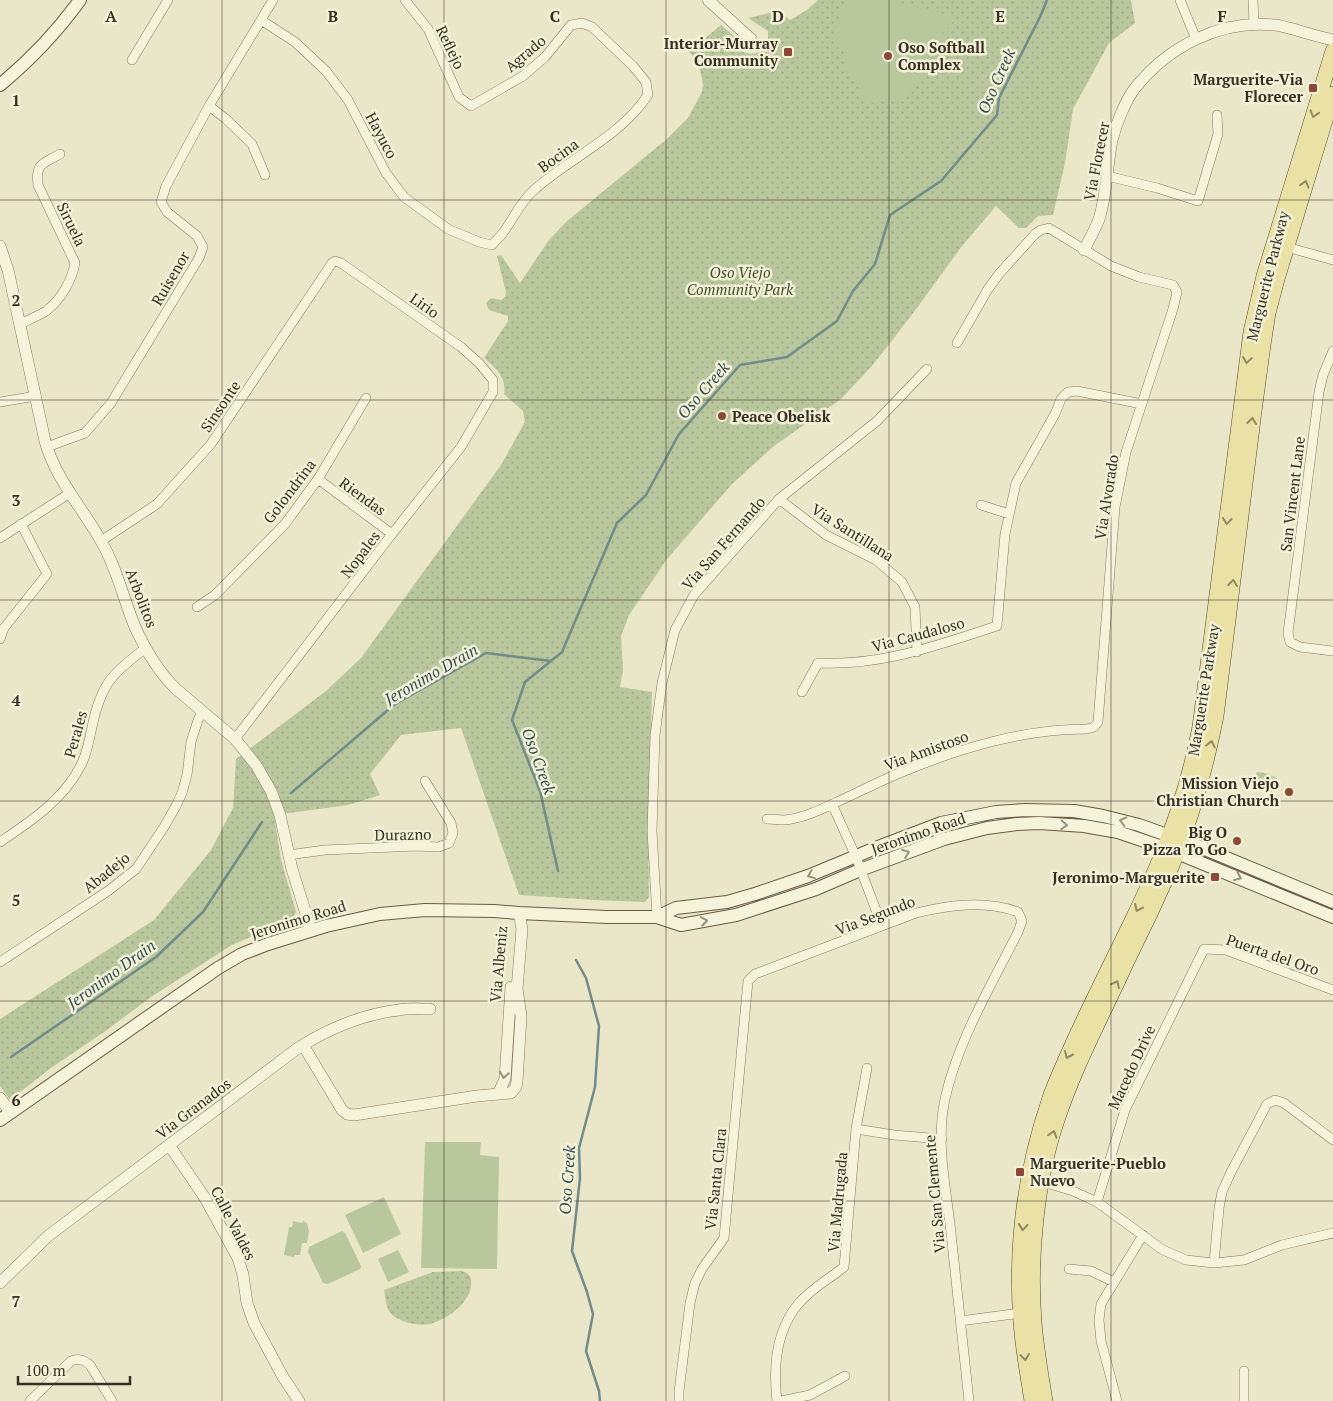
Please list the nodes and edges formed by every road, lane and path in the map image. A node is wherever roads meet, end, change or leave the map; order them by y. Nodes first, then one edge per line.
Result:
1 (80, 0) edge
2 (168, 0) edge
3 (273, 0) edge
4 (405, 0) edge
5 (708, 0) edge
6 (1180, 0) edge
7 (1253, 0) edge
8 (261, 20) junction
9 (1254, 24) junction
10 (751, 39) dead end
11 (1196, 39) junction
12 (1333, 40) edge
13 (1333, 50) edge
14 (132, 60) dead end
15 (0, 86) edge
16 (1333, 94) edge
17 (648, 95) joint
18 (208, 106) junction
19 (471, 106) joint
20 (1217, 115) dead end
21 (60, 154) dead end
22 (265, 175) dead end
23 (1107, 176) junction
24 (492, 245) joint
25 (0, 246) edge
26 (1280, 246) junction
27 (1084, 250) junction
28 (1333, 260) edge
29 (335, 261) joint
30 (4, 271) edge
31 (20, 324) junction
32 (957, 343) dead end
33 (1333, 351) edge
34 (927, 369) dead end
35 (493, 380) joint
36 (36, 396) junction
37 (366, 398) dead end
38 (0, 402) edge
39 (1142, 404) junction
40 (47, 447) junction
41 (318, 480) junction
42 (70, 493) junction
43 (779, 499) junction
44 (981, 505) dead end
45 (1009, 514) junction
46 (21, 524) junction
47 (392, 534) junction
48 (0, 538) edge
49 (101, 541) junction
50 (197, 607) dead end
51 (0, 639) edge
52 (146, 648) junction
53 (1333, 651) edge
54 (917, 652) junction
55 (802, 692) dead end
56 (204, 711) junction
57 (1098, 722) joint
58 (235, 739) junction
59 (425, 782) dead end
60 (832, 804) junction
61 (767, 819) dead end
62 (0, 842) edge
63 (1173, 844) junction
64 (288, 855) junction
65 (856, 857) junction
66 (860, 870) junction
67 (1333, 902) edge
68 (1018, 912) joint
69 (519, 913) junction
70 (1333, 916) edge
71 (657, 917) junction
72 (882, 926) junction
73 (311, 930) junction
74 (1204, 949) joint
75 (0, 962) edge
76 (748, 981) joint
77 (1333, 990) edge
78 (430, 1009) dead end
79 (303, 1045) junction
80 (506, 1052) junction
81 (520, 1053) junction
82 (867, 1068) dead end
83 (498, 1094) junction
84 (0, 1098) edge
85 (5, 1116) edge
86 (856, 1129) junction
87 (942, 1139) junction
88 (1333, 1140) edge
89 (169, 1145) junction
90 (1035, 1180) junction
91 (1097, 1202) junction
92 (1333, 1233) edge
93 (1143, 1235) junction
94 (1214, 1264) junction
95 (1069, 1269) dead end
96 (1114, 1282) junction
97 (0, 1283) edge
98 (1027, 1313) junction
99 (960, 1321) junction
100 (1244, 1371) dead end
101 (845, 1376) dead end
102 (30, 1401) edge
103 (112, 1401) edge
104 (299, 1401) edge
105 (679, 1401) edge
106 (777, 1401) edge
107 (781, 1401) edge
108 (970, 1401) edge
109 (1032, 1401) edge
110 (1045, 1401) edge
111 (1117, 1401) edge
112 (1244, 1401) edge

1 - 15 main road
2 - 14 street
3 - 8 street, Ruisenor
4 - 19 street, Reflejo
5 - 10 street
6 - 11 street
7 - 9 street
8 - 18 street, Ruisenor
8 - 24 street, Hayuco
9 - 11 street, Via Florecer
9 - 12 street, Via Florecer
11 - 23 street, Via Florecer
13 -> 26 main road, Marguerite Parkway
26 -> 16 main road, Marguerite Parkway
17 - 19 street, Agrado
17 - 24 street, Bocina
18 - 22 street
18 - 40 street, Ruisenor
20 - 23 street
21 - 31 street, Siruela
23 - 27 street, Via Florecer
25 - 30 street, Arbolitos
26 - 28 street
26 - 63 main road, Marguerite Parkway
27 - 32 street
27 - 39 street, Via Alvorado
29 - 35 street, Lirio
29 - 49 street, Sinsonte
30 - 31 street, Arbolitos
31 - 36 street, Arbolitos
33 - 53 street, San Vincent Lane
34 - 43 street, Via San Fernando
35 - 47 street, Nopales
36 - 38 street
36 - 40 street, Arbolitos
37 - 41 street, Golondrina
39 - 45 street
39 - 57 street, Via Alvorado
40 - 42 street, Arbolitos
41 - 47 street, Riendas
41 - 50 street, Golondrina
42 - 46 street
42 - 49 street, Arbolitos
43 - 54 street, Via Santillana
43 - 71 street, Via San Fernando
44 - 45 street
45 - 54 street, Via Caudaloso
46 - 48 street
46 - 51 street
47 - 58 street, Nopales
49 - 52 street, Arbolitos
52 - 56 street, Arbolitos
52 - 62 street, Perales
54 - 55 street, Via Caudaloso
56 - 58 street, Arbolitos
56 - 75 street, Abadejo
57 - 60 street, Via Amistoso
58 - 64 street, Arbolitos
59 - 64 street, Durazno
60 - 61 street, Via Amistoso
60 - 65 street
63 -> 65 main road, Jeronimo Road
66 -> 63 main road, Jeronimo Road
63 - 67 main road, Jeronimo Road
63 -> 70 main road, Jeronimo Road
63 - 90 main road, Marguerite Parkway
64 - 73 street, Arbolitos
65 - 66 street
65 -> 71 main road, Jeronimo Road
71 -> 66 main road, Jeronimo Road
66 - 72 street
68 - 72 street, Via Segundo
68 - 87 street, Via San Clemente
69 - 71 main road, Jeronimo Road
69 - 73 main road, Jeronimo Road
69 - 80 street, Via Albeniz
69 - 81 street, Via Albeniz
72 - 76 street, Via Segundo
73 - 85 main road, Jeronimo Road
74 - 77 street, Puerta del Oro
74 - 91 street, Macedo Drive
76 - 105 street, Via Santa Clara
78 - 79 street, Via Granados
79 - 83 street, Via Albeniz
79 - 89 street, Via Granados
80 - 81 street
80 -> 83 street, Via Albeniz
81 - 83 street, Via Albeniz
82 - 86 street, Via Madrugada
84 - 85 street
86 - 87 street
86 - 106 street, Via Madrugada
87 - 99 street, Via San Clemente
88 - 94 street
89 - 97 street, Via Granados
89 - 104 street, Calle Valdes
90 - 91 street
90 - 98 main road, Marguerite Parkway
91 - 93 street
92 - 94 street
93 - 94 street
93 - 96 street
95 - 96 street
96 - 111 street
98 - 99 street
98 -> 109 main road, Marguerite Parkway
98 - 110 main road, Marguerite Parkway
99 - 108 street, Via San Clemente
100 - 112 street
101 - 107 street
102 - 103 street

